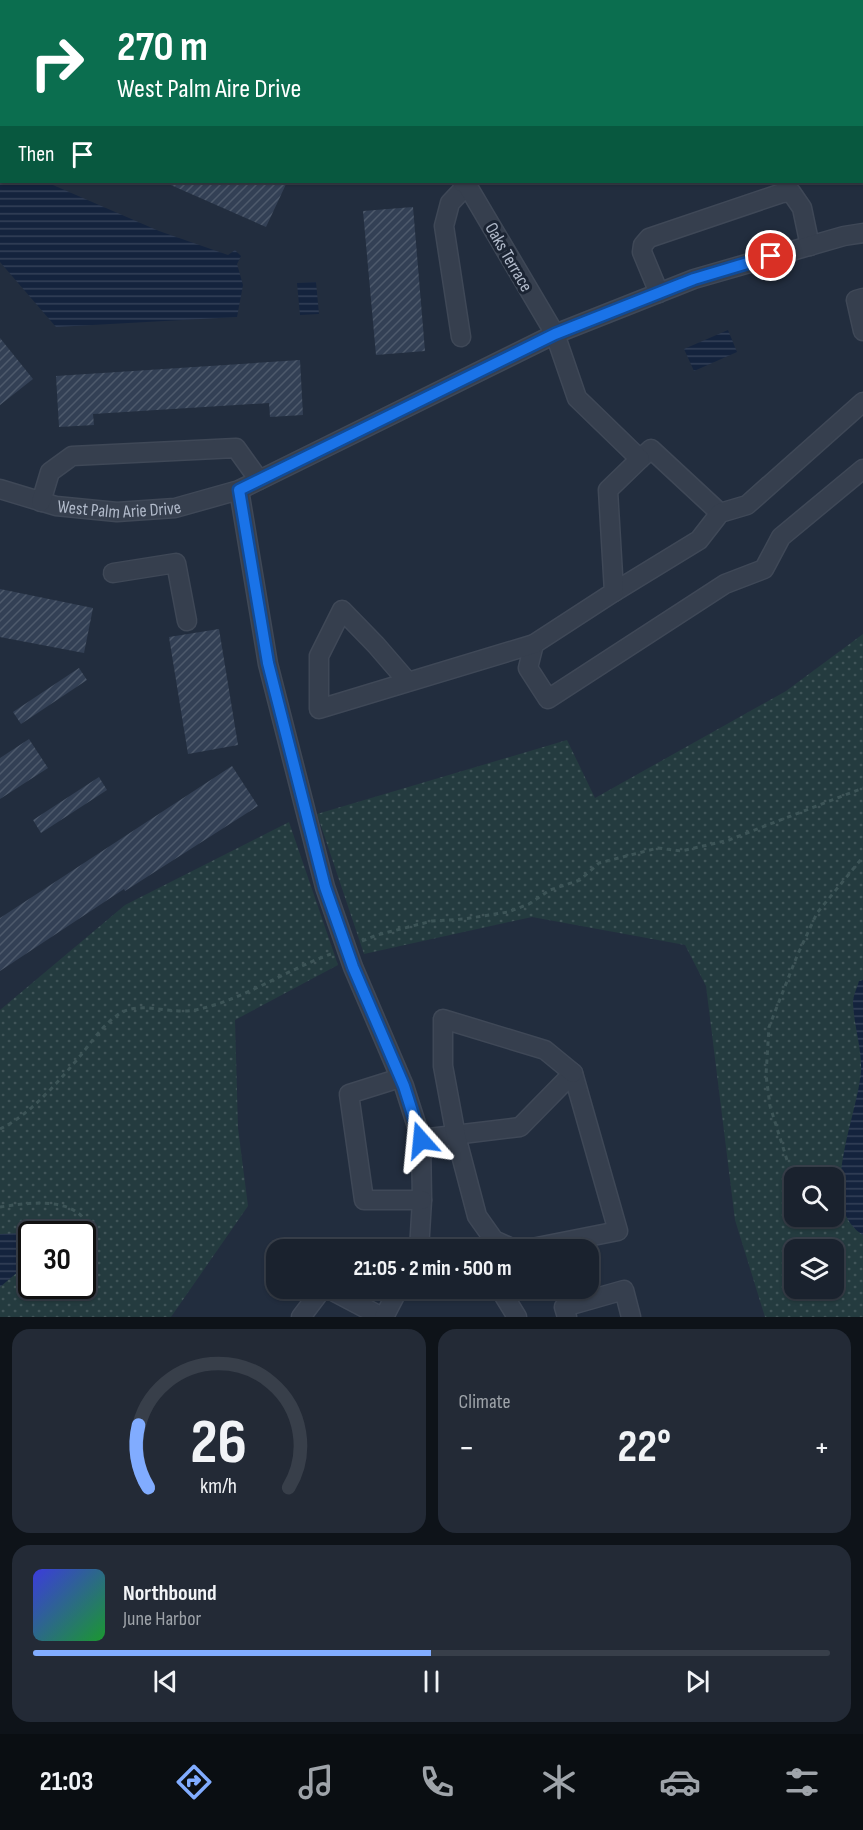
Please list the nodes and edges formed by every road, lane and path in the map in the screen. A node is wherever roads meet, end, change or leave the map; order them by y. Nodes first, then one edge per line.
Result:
1 (464, 183) edge
2 (863, 233) edge
3 (810, 246) junction
4 (659, 292) junction
5 (863, 298) edge
6 (863, 331) edge
7 (555, 334) junction
8 (461, 337) dead end
9 (863, 402) edge
10 (640, 459) junction
11 (863, 469) edge
12 (259, 480) junction
13 (0, 489) edge
14 (239, 490) junction
15 (41, 502) junction
16 (720, 513) junction
17 (113, 573) dead end
18 (614, 592) junction
19 (187, 621) dead end
20 (534, 644) junction
21 (408, 682) junction
22 (863, 788) edge
23 (863, 857) edge
24 (346, 948) junction
25 (573, 1073) junction
26 (400, 1078) junction
27 (0, 1129) edge
28 (456, 1136) junction
29 (421, 1140) junction
30 (787, 1160) dead end
31 (422, 1200) junction
32 (0, 1207) edge
33 (86, 1221) edge
34 (420, 1239) edge
35 (493, 1239) edge
36 (578, 1239) edge
37 (316, 1299) edge
38 (347, 1299) edge
39 (393, 1299) edge
40 (506, 1299) edge
41 (301, 1317) edge
42 (383, 1317) edge
43 (517, 1317) edge
44 (567, 1317) edge
45 (631, 1317) edge

1 - 7 street, Oaks Terrace
1 - 8 street
2 - 3 street, West Palm Arie Drive
3 - 4 street, West Palm Arie Drive
3 - 4 street
4 - 7 street, West Palm Arie Drive
5 - 6 street
7 - 10 street, Oaks Terrace
7 - 12 street, West Palm Arie Drive
9 - 16 street
10 - 16 street
10 - 18 street
11 - 20 street
12 - 14 street, West Palm Arie Drive
12 - 15 street
13 - 15 street, West Palm Arie Drive
14 - 15 street, West Palm Arie Drive
14 - 24 street
16 - 18 street
17 - 19 street
18 - 20 street
20 - 21 street
21 - 21 street
22 - 24 path
23 - 30 path
24 - 26 street
24 - 27 path
25 - 28 street
25 - 28 street
25 - 36 street
26 - 29 street
26 - 31 street
28 - 29 street
28 - 35 street
29 - 31 street
31 - 34 street
32 - 33 path
37 - 41 street
38 - 42 street
39 - 42 street
40 - 43 street
44 - 45 street

